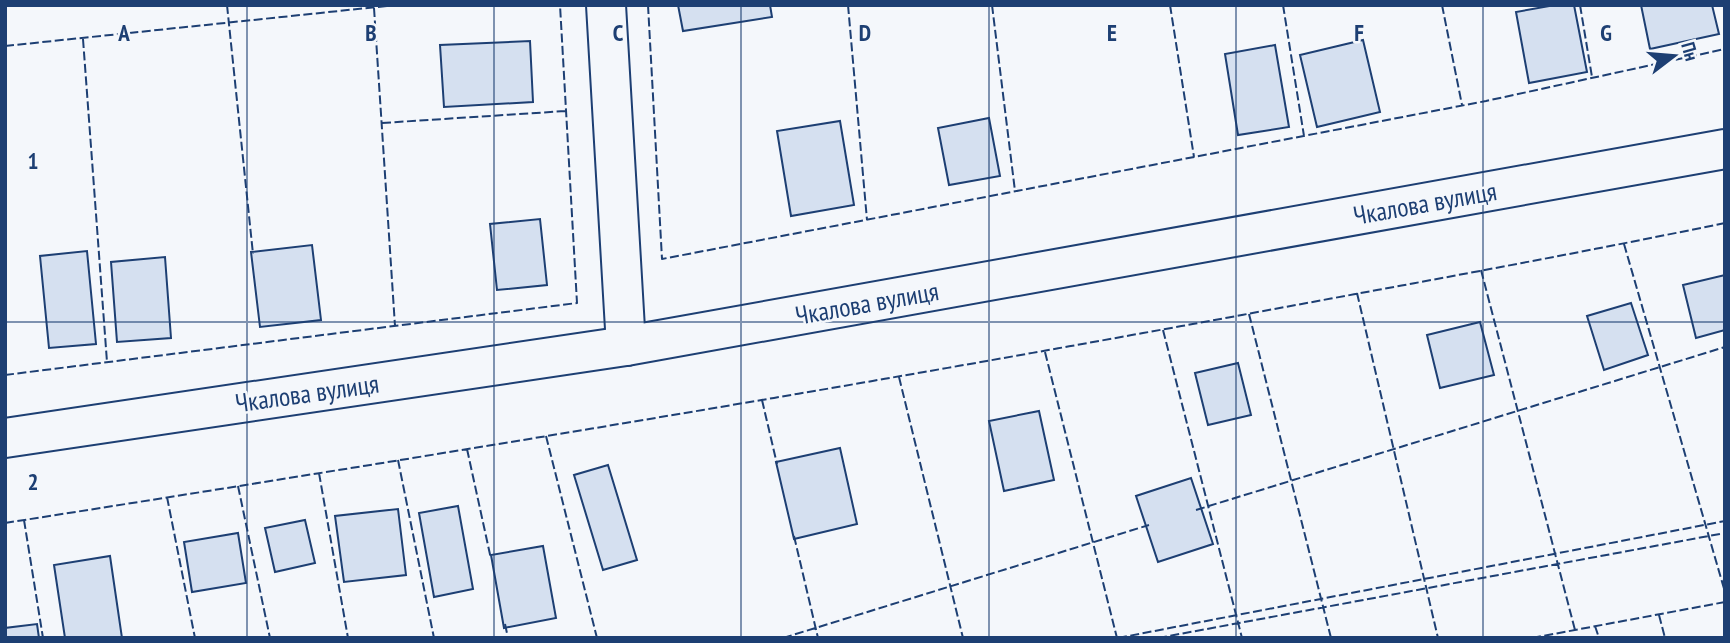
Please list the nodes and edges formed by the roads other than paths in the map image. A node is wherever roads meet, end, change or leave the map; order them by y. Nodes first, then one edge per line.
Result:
1 (606, 5) edge
2 (1725, 149) edge
3 (626, 346) junction
4 (5, 438) edge

1 - 3 main road
2 - 3 main road, Чкалова вулиця
3 - 4 main road, Чкалова вулиця

